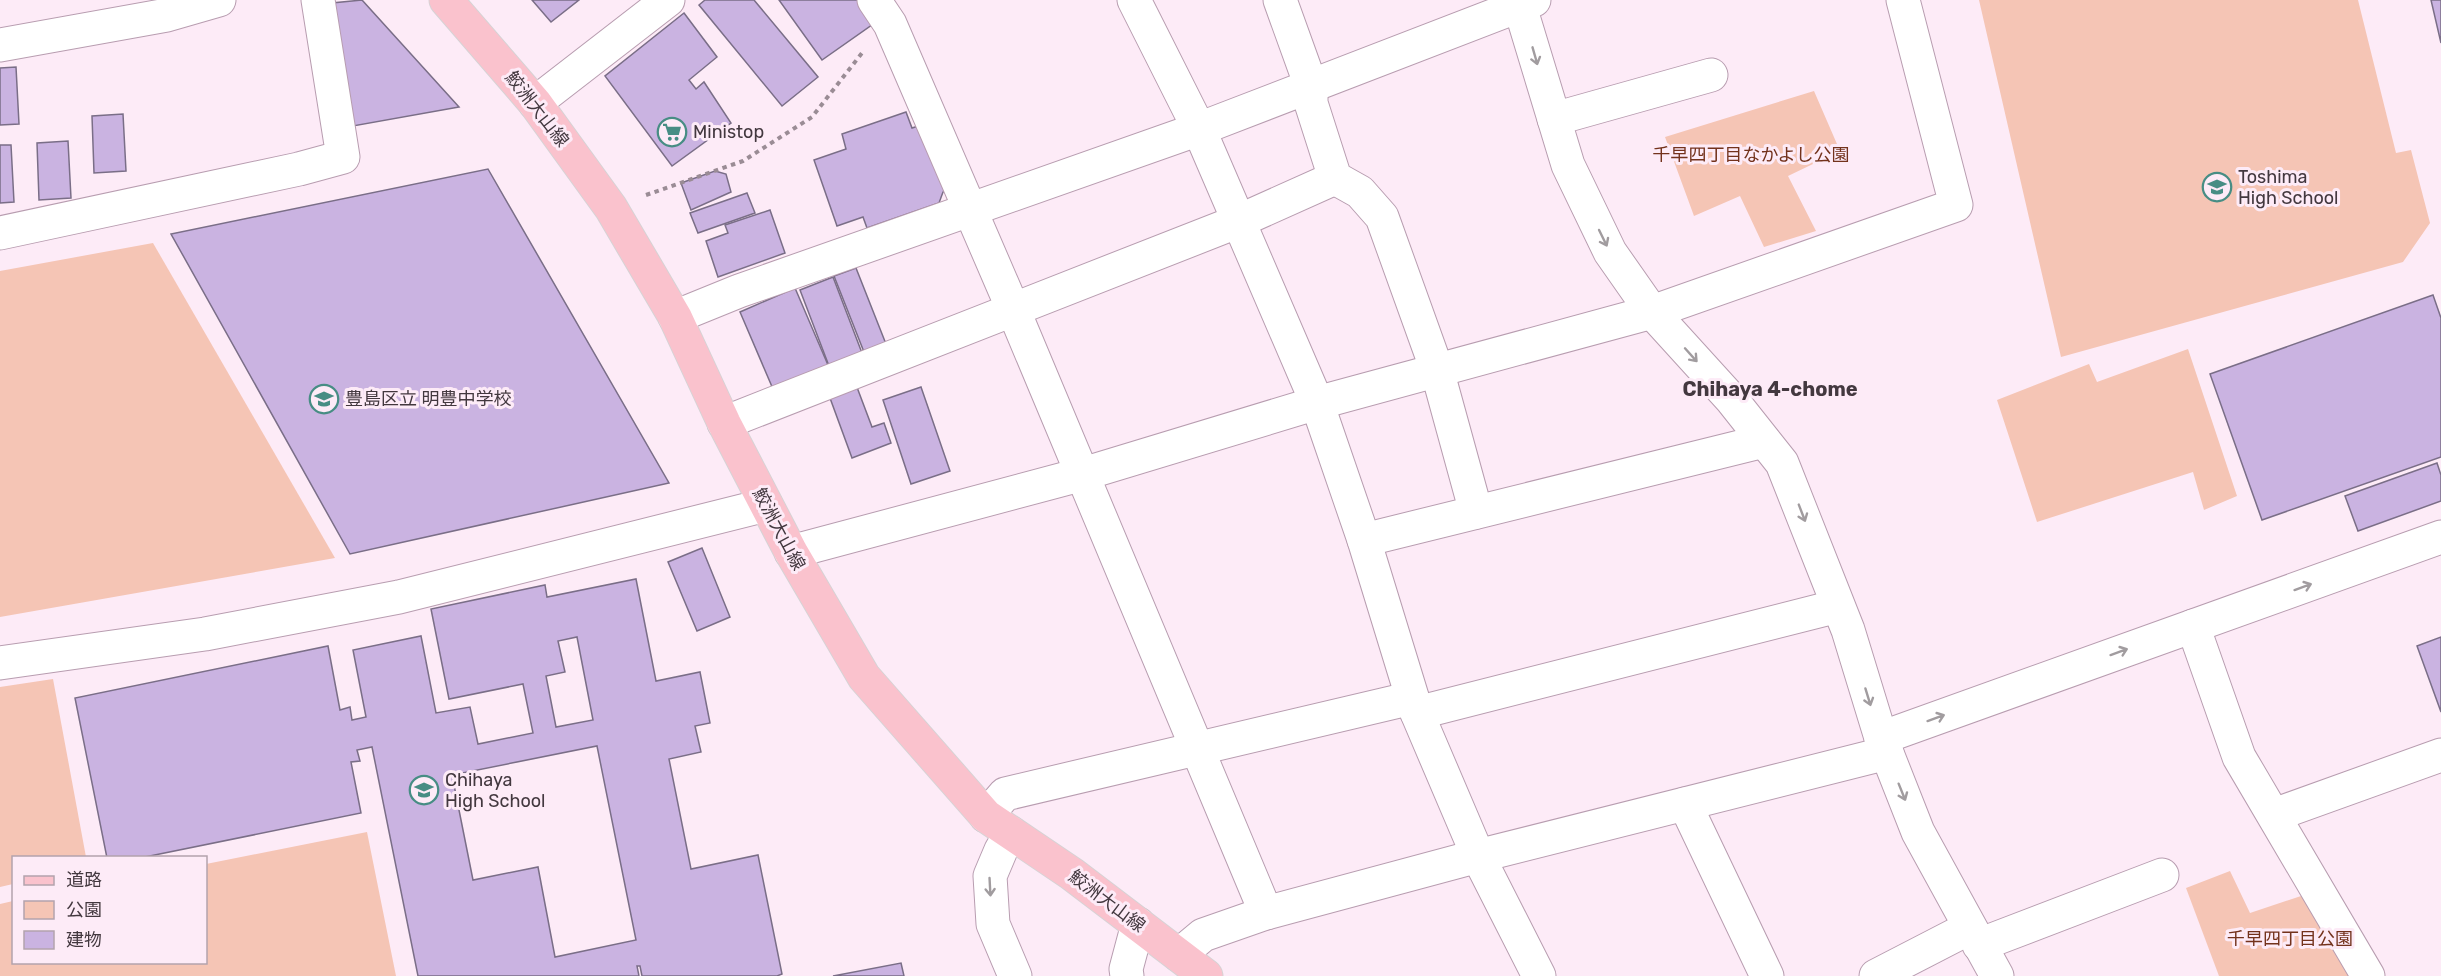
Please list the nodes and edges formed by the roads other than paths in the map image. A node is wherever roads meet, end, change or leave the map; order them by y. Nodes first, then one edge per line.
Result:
1 (219, 0) edge
2 (318, 0) edge
3 (446, 0) edge
4 (668, 0) edge
5 (1134, 0) edge
6 (1280, 0) edge
7 (1903, 0) edge
8 (1524, 2) edge
9 (881, 10) edge
10 (0, 45) edge
11 (1711, 75) dead end
12 (1311, 86) junction
13 (535, 102) junction
14 (1554, 119) junction
15 (1200, 129) junction
16 (1335, 178) junction
17 (971, 209) junction
18 (1239, 221) junction
19 (0, 232) edge
20 (1013, 309) junction
21 (1652, 312) junction
22 (675, 317) junction
23 (1437, 370) junction
24 (1317, 403) junction
25 (724, 423) junction
26 (1764, 441) junction
27 (1083, 474) junction
28 (766, 505) junction
29 (1476, 512) junction
30 (2441, 537) edge
31 (1364, 540) junction
32 (791, 552) junction
33 (1838, 606) junction
34 (2193, 626) junction
35 (0, 663) edge
36 (1414, 706) junction
37 (1884, 746) junction
38 (1198, 750) junction
39 (2441, 755) edge
40 (1685, 804) junction
41 (2274, 815) junction
42 (999, 825) junction
43 (1478, 856) junction
44 (2163, 875) dead end
45 (1266, 913) junction
46 (1138, 924) junction
47 (1974, 937) junction
48 (1179, 955) junction
49 (1015, 976) edge
50 (1127, 976) edge
51 (1206, 976) edge
52 (1539, 976) edge
53 (1767, 976) edge
54 (1876, 976) edge
55 (1997, 976) edge
56 (2368, 976) edge

1 - 10 street
2 - 19 street
3 - 13 main road, 鮫洲大山線
4 - 13 street
5 - 15 street
6 - 12 street
7 - 21 street
8 - 12 street
8 -> 14 street
9 - 17 street
11 - 14 street
12 - 15 street
12 - 16 street
13 - 22 main road, 鮫洲大山線
14 -> 21 street
15 - 17 street
15 - 18 street
16 - 18 street
16 - 23 street
17 - 20 street
17 - 22 street
18 - 20 street
18 - 24 street
20 - 25 street
20 - 27 street
21 - 23 street
21 -> 26 street
22 - 25 main road, 鮫洲大山線
23 - 24 street
23 - 29 street
24 - 27 street
24 - 31 street
25 - 28 main road, 鮫洲大山線
26 - 29 street
26 -> 33 street
27 - 32 street
27 - 38 street
28 - 32 main road, 鮫洲大山線
28 - 35 street
29 - 31 street
34 -> 30 street
31 - 36 street
32 - 42 main road, 鮫洲大山線
33 - 36 street
33 -> 37 street
37 -> 34 street
34 - 41 street
36 - 38 street
36 - 43 street
37 - 40 street
37 -> 47 street
38 - 42 street
38 - 45 street
39 - 41 street
40 - 43 street
40 - 53 street
41 - 56 street
42 - 46 main road, 鮫洲大山線
42 -> 49 street
43 - 45 street
43 - 52 street
44 - 47 street
45 - 48 street
46 - 48 main road, 鮫洲大山線
46 - 50 street
47 - 54 street
47 - 55 street
48 - 51 main road, 鮫洲大山線

